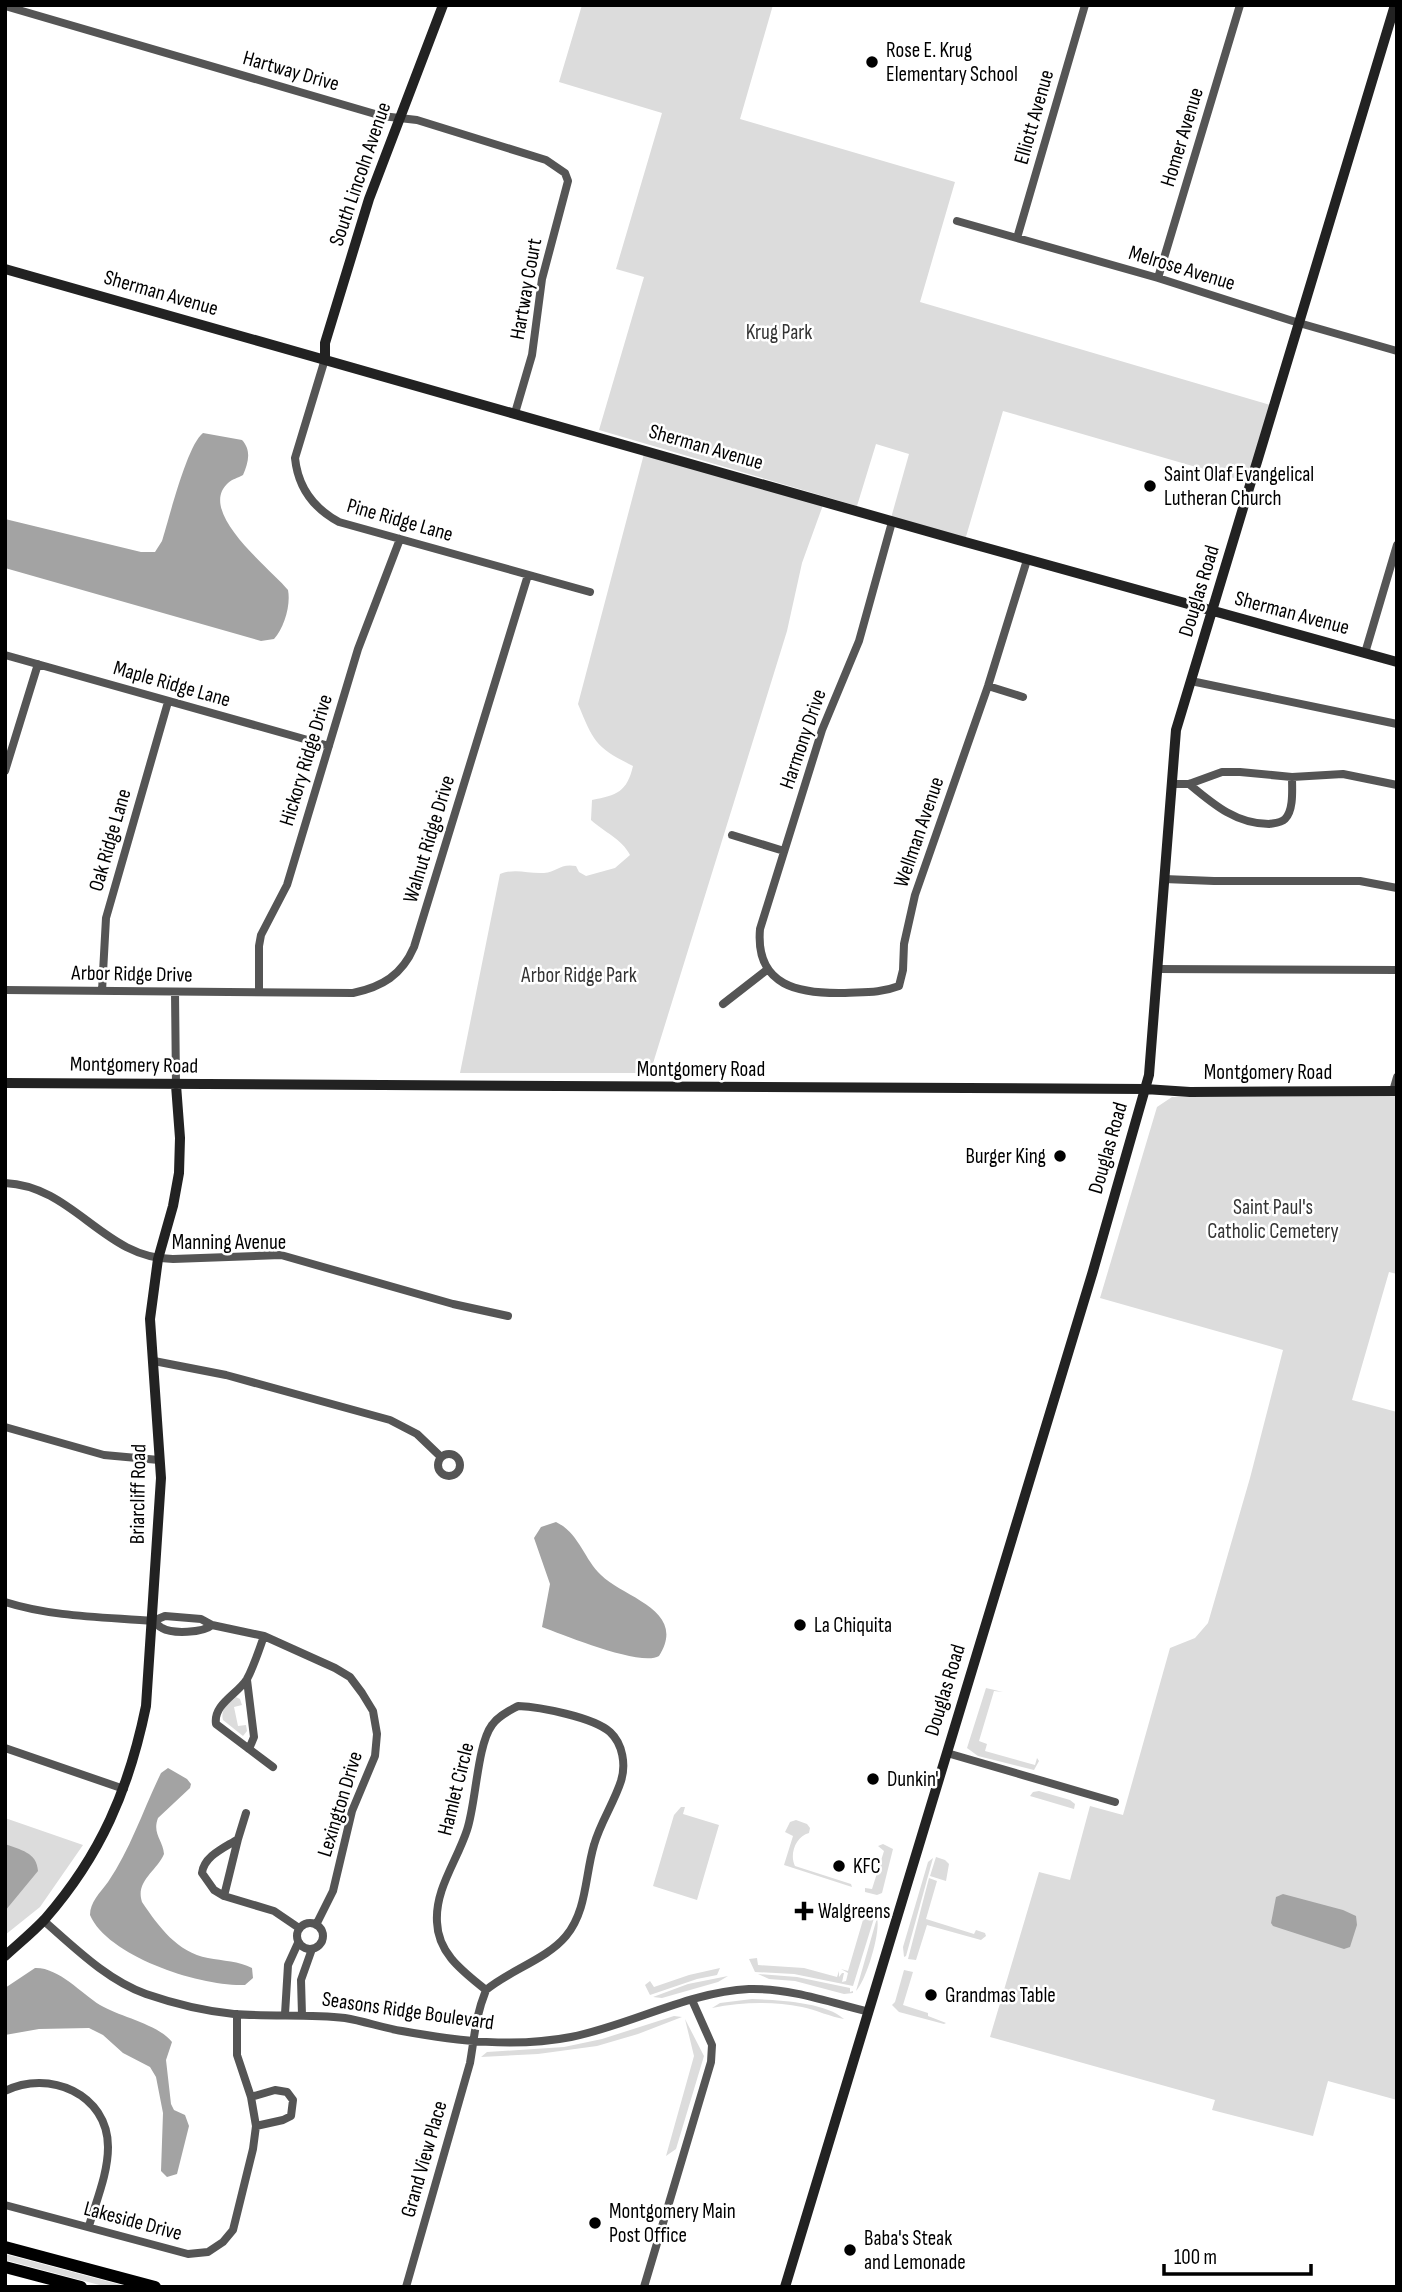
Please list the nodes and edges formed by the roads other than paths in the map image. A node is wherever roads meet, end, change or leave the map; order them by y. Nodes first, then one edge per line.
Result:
1 (443, 5) edge
2 (1085, 5) edge
3 (1240, 5) edge
4 (1395, 5) edge
5 (5, 6) edge
6 (400, 118) junction
7 (565, 173) joint
8 (957, 221) dead end
9 (1017, 238) junction
10 (5, 269) edge
11 (1158, 278) junction
12 (1299, 324) junction
13 (1397, 351) edge
14 (325, 359) junction
15 (515, 413) junction
16 (892, 522) junction
17 (400, 539) junction
18 (1397, 545) edge
19 (1027, 560) junction
20 (528, 575) junction
21 (590, 592) dead end
22 (1213, 611) junction
23 (1365, 653) junction
24 (5, 655) edge
25 (1397, 662) edge
26 (38, 663) junction
27 (1191, 681) junction
28 (988, 686) junction
29 (1023, 697) dead end
30 (168, 702) junction
31 (1397, 724) edge
32 (329, 746) junction
33 (5, 771) edge
34 (1292, 777) junction
35 (1189, 783) junction
36 (1172, 784) junction
37 (1397, 785) edge
38 (732, 835) dead end
39 (784, 851) junction
40 (1164, 879) junction
41 (1397, 888) edge
42 (768, 969) junction
43 (1157, 970) junction
44 (1397, 970) edge
45 (5, 990) edge
46 (103, 991) junction
47 (175, 992) junction
48 (259, 992) junction
49 (723, 1004) dead end
50 (1397, 1077) edge
51 (5, 1083) edge
52 (176, 1085) junction
53 (1145, 1089) junction
54 (1395, 1091) edge
55 (5, 1183) edge
56 (158, 1259) junction
57 (508, 1316) dead end
58 (154, 1361) junction
59 (5, 1427) edge
60 (441, 1457) dead end
61 (159, 1460) junction
62 (5, 1602) edge
63 (153, 1621) junction
64 (212, 1625) junction
65 (264, 1636) junction
66 (247, 1680) junction
67 (5, 1748) edge
68 (249, 1749) junction
69 (947, 1753) junction
70 (273, 1767) dead end
71 (124, 1789) junction
72 (1115, 1802) dead end
73 (246, 1813) dead end
74 (238, 1839) junction
75 (224, 1896) junction
76 (44, 1921) junction
77 (316, 1925) junction
78 (299, 1928) junction
79 (298, 1943) junction
80 (312, 1949) junction
81 (5, 1956) edge
82 (486, 1990) junction
83 (692, 2000) junction
84 (869, 2012) junction
85 (237, 2014) junction
86 (285, 2014) junction
87 (302, 2015) junction
88 (472, 2041) junction
89 (5, 2091) edge
90 (251, 2097) junction
91 (256, 2126) junction
92 (5, 2205) edge
93 (89, 2226) junction
94 (5, 2247) edge
95 (5, 2267) edge
96 (81, 2287) edge
97 (155, 2287) edge
98 (406, 2287) edge
99 (644, 2287) edge
100 (785, 2287) edge

1 - 6 street, South Lincoln Avenue
2 - 9 street, Elliott Avenue
3 - 11 street, Homer Avenue
4 - 12 street, Douglas Road
5 - 6 street, Hartway Drive
6 - 7 street, Hartway Drive
6 - 14 street, South Lincoln Avenue
7 - 15 street, Hartway Court
8 - 9 street, Melrose Avenue
9 - 11 street, Melrose Avenue
10 - 14 street, Sherman Avenue
11 - 12 street, Melrose Avenue
12 - 13 street, Melrose Avenue
12 - 22 street, Douglas Road
14 - 15 street, Sherman Avenue
14 - 17 street, Pine Ridge Lane
15 - 16 street, Sherman Avenue
16 - 19 street, Sherman Avenue
16 - 39 street, Harmony Drive
17 - 20 street, Pine Ridge Lane
17 - 32 street, Hickory Ridge Drive
18 - 23 street
19 - 22 street, Sherman Avenue
19 - 28 street, Wellman Avenue
20 - 21 street, Pine Ridge Lane
20 - 48 street, Walnut Ridge Drive
22 - 23 street, Sherman Avenue
22 - 27 street, Douglas Road
23 - 25 street, Sherman Avenue
24 - 26 street, Maple Ridge Lane
26 - 30 street, Maple Ridge Lane
26 - 33 street
27 - 31 street
27 - 36 street, Douglas Road
28 - 29 street
28 - 42 street, Wellman Avenue
30 - 32 street, Maple Ridge Lane
30 - 46 street, Oak Ridge Lane
32 - 48 street, Hickory Ridge Drive
34 - 35 street
34 - 35 street
34 - 37 street
35 - 36 street
36 - 40 street, Douglas Road
38 - 39 street
39 - 42 street, Harmony Drive
40 - 41 street
40 - 43 street, Douglas Road
42 - 49 street
43 - 44 street
43 - 53 street, Douglas Road
45 - 46 street, Arbor Ridge Drive
46 - 47 street, Arbor Ridge Drive
47 - 48 street, Arbor Ridge Drive
47 - 52 street, Briarcliff Road
50 - 54 street
51 - 52 street, Montgomery Road
52 - 53 street, Montgomery Road
52 - 56 street, Briarcliff Road
53 - 54 street, Montgomery Road
53 - 69 street, Douglas Road
55 - 56 street, Manning Avenue
56 - 57 street, Manning Avenue
56 - 58 street, Briarcliff Road
58 - 60 street
58 - 61 street, Briarcliff Road
59 - 61 street
61 - 63 street, Briarcliff Road
62 - 63 street
63 - 64 street, Lexington Drive
63 - 64 street, Lexington Drive
63 - 71 street, Briarcliff Road
64 - 65 street, Lexington Drive
65 - 66 street
65 - 77 street, Lexington Drive
66 - 68 street
66 - 68 street
67 - 71 street
68 - 70 street
69 - 72 street
69 - 84 street, Douglas Road
71 - 76 street, Briarcliff Road
73 - 74 street
74 - 75 street
74 - 75 street
75 - 78 street
76 - 81 street, Briarcliff Road
76 - 85 street, Seasons Ridge Boulevard
77 - 78 street
77 - 80 street, Lexington Drive
78 - 79 street
79 - 80 street
79 - 86 street
80 - 87 street, Lexington Drive
82 - 82 street, Hamlet Circle
82 - 88 street
83 - 84 street, Seasons Ridge Boulevard
83 - 88 street, Seasons Ridge Boulevard
83 - 99 street
84 - 100 street, Douglas Road
85 - 86 street, Seasons Ridge Boulevard
85 - 90 street, Lakeside Drive
86 - 87 street, Seasons Ridge Boulevard
87 - 88 street, Seasons Ridge Boulevard
88 - 98 street, Grand View Place
89 - 93 street
90 - 91 street, Lakeside Drive
90 - 91 street
91 - 93 street, Lakeside Drive
92 - 93 street, Lakeside Drive
94 - 97 main road
95 - 96 main road

